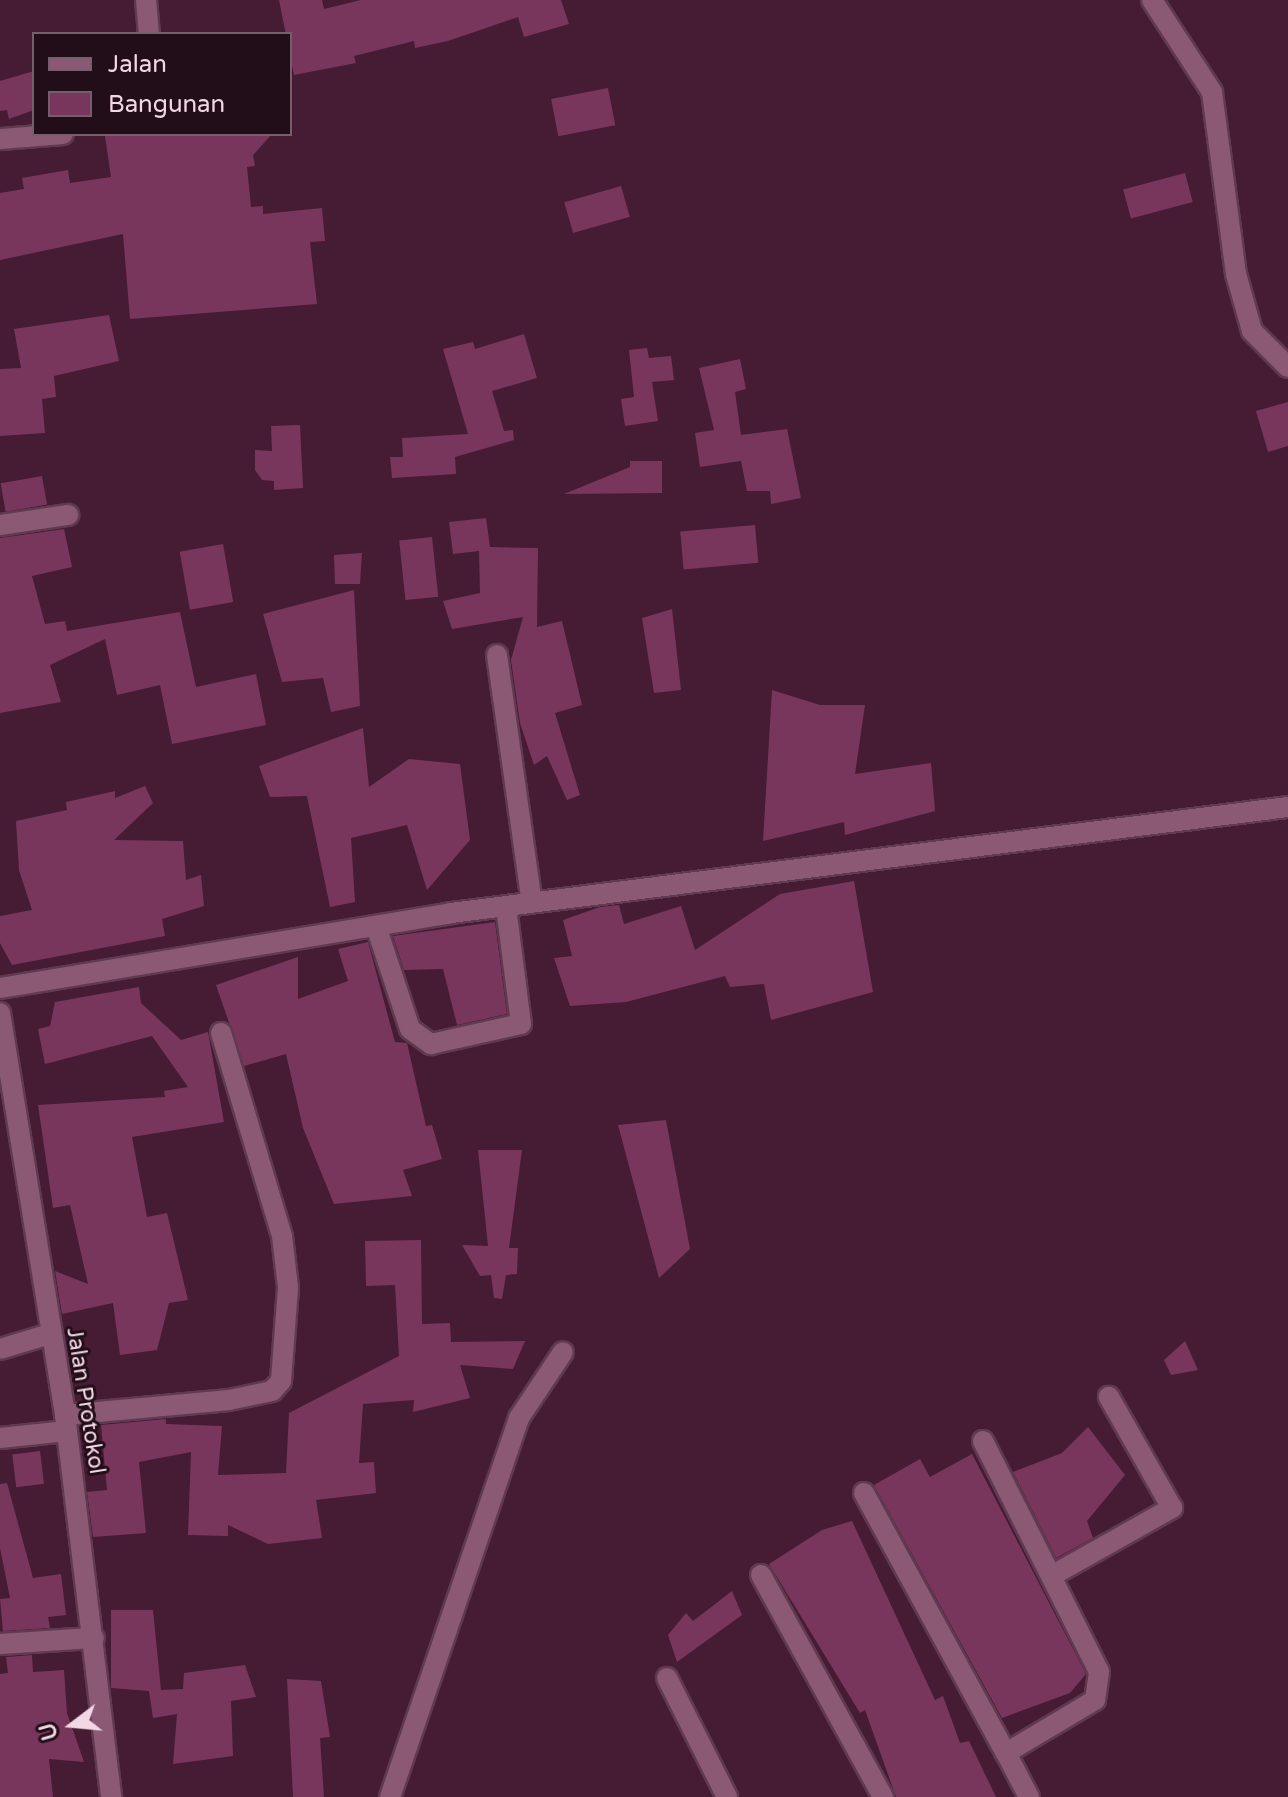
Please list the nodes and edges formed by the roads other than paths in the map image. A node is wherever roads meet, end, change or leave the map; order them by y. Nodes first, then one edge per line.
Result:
1 (146, 0) edge
2 (1152, 0) edge
3 (149, 32) edge
4 (38, 136) edge
5 (0, 139) edge
6 (1288, 367) edge
7 (68, 515) dead end
8 (0, 525) edge
9 (497, 655) dead end
10 (1288, 807) edge
11 (532, 903) junction
12 (506, 907) junction
13 (376, 926) junction
14 (0, 988) edge
15 (0, 1013) edge
16 (221, 1033) dead end
17 (50, 1334) junction
18 (0, 1349) edge
19 (563, 1352) dead end
20 (1109, 1397) dead end
21 (66, 1423) junction
22 (0, 1438) edge
23 (983, 1441) dead end
24 (864, 1493) dead end
25 (761, 1575) dead end
26 (1053, 1575) junction
27 (94, 1638) junction
28 (0, 1644) edge
29 (667, 1678) dead end
30 (1006, 1753) junction
31 (111, 1797) edge
32 (390, 1797) edge
33 (727, 1797) edge
34 (883, 1797) edge
35 (1029, 1797) edge

1 - 3 street
2 - 6 street
4 - 5 street
7 - 8 street
9 - 11 street
10 - 11 street
11 - 12 street
12 - 13 street
12 - 13 street
13 - 14 street
15 - 17 street, Jalan Protokol
16 - 21 street
17 - 18 street
17 - 21 street, Jalan Protokol
19 - 32 street
20 - 26 street
21 - 22 street
21 - 27 street, Jalan Protokol
23 - 26 street
24 - 30 street
25 - 34 street
26 - 30 street
27 - 28 street
27 - 31 street, Jalan Protokol
29 - 33 street
30 - 35 street

